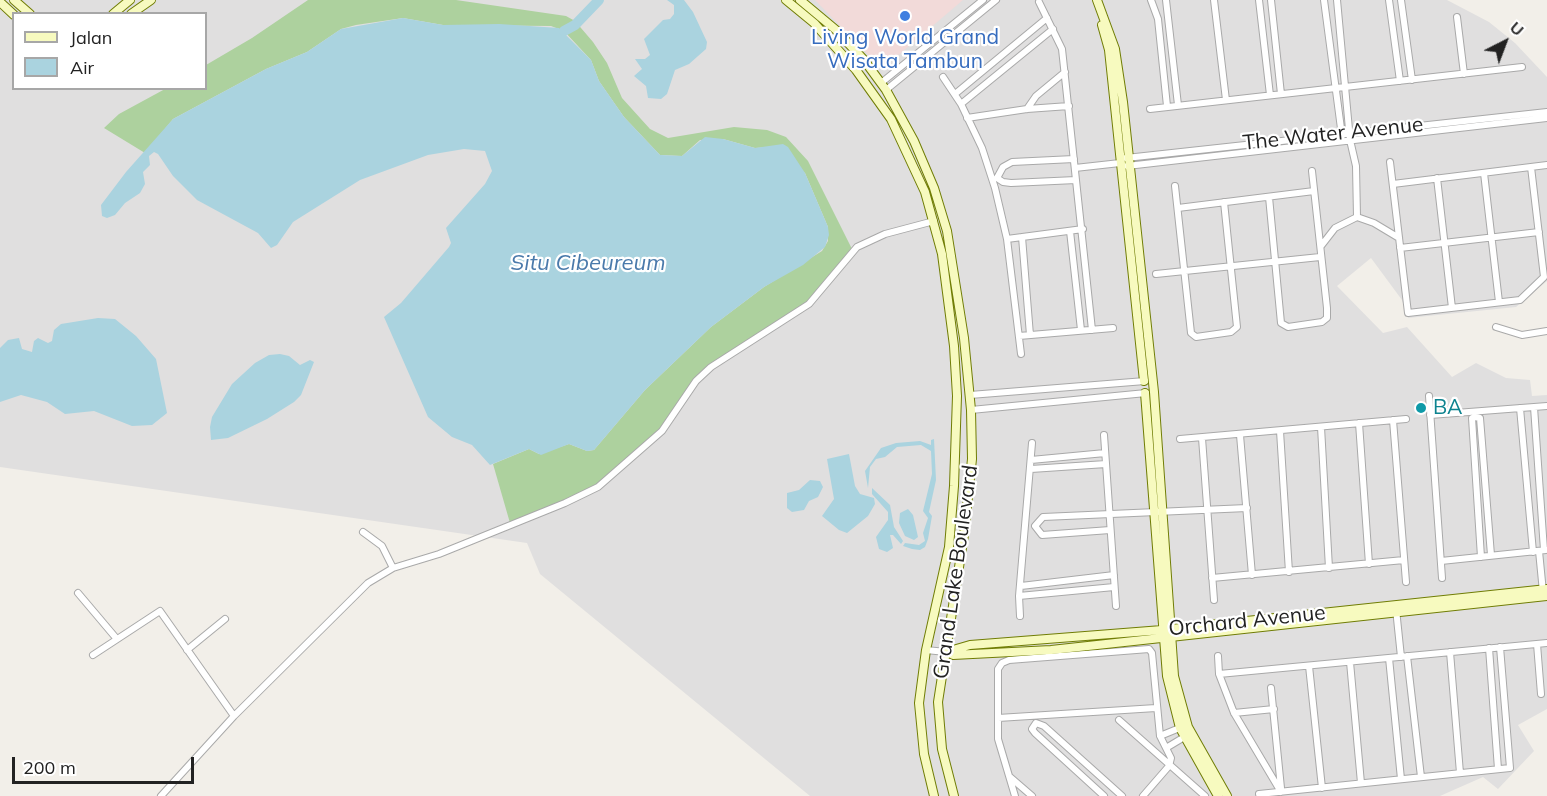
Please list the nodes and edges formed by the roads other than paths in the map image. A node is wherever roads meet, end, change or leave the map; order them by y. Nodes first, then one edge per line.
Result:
1 (14, 0) edge
2 (130, 0) edge
3 (151, 0) edge
4 (786, 0) edge
5 (800, 0) edge
6 (983, 0) edge
7 (996, 0) edge
8 (1091, 0) edge
9 (1097, 0) edge
10 (1150, 0) edge
11 (1166, 0) edge
12 (1214, 0) edge
13 (1259, 0) edge
14 (1270, 0) edge
15 (1324, 0) edge
16 (1337, 0) edge
17 (1389, 0) edge
18 (1401, 0) edge
19 (1039, 2) dead end
20 (0, 3) edge
21 (17, 12) edge
22 (115, 12) edge
23 (134, 12) edge
24 (1457, 17) dead end
25 (1047, 18) junction
26 (1053, 28) junction
27 (1522, 67) dead end
28 (1065, 72) junction
29 (1464, 74) junction
30 (943, 77) dead end
31 (1412, 80) junction
32 (1400, 81) junction
33 (884, 86) junction
34 (1345, 87) junction
35 (1335, 88) junction
36 (955, 94) junction
37 (1281, 94) junction
38 (1270, 95) junction
39 (1226, 100) junction
40 (961, 104) junction
41 (1178, 105) junction
42 (1069, 106) junction
43 (1167, 106) junction
44 (1027, 109) junction
45 (1150, 109) dead end
46 (1547, 112) edge
47 (967, 118) junction
48 (1547, 118) edge
49 (1341, 132) junction
50 (1350, 132) junction
51 (1350, 140) junction
52 (1342, 141) junction
53 (1159, 153) junction
54 (1074, 159) junction
55 (1160, 162) junction
56 (1390, 162) dead end
57 (1124, 163) junction
58 (1547, 165) edge
59 (1531, 167) junction
60 (1075, 168) junction
61 (1312, 171) dead end
62 (1484, 173) junction
63 (1437, 178) junction
64 (1076, 180) junction
65 (1393, 184) junction
66 (1176, 186) dead end
67 (1314, 191) junction
68 (1269, 197) junction
69 (1224, 202) junction
70 (1178, 208) junction
71 (1357, 217) junction
72 (934, 221) junction
73 (1083, 229) junction
74 (1070, 231) junction
75 (1539, 232) junction
76 (1022, 237) junction
77 (1491, 237) junction
78 (1399, 238) junction
79 (1008, 239) junction
80 (1445, 243) junction
81 (1321, 246) junction
82 (1400, 248) junction
83 (1320, 257) junction
84 (1275, 261) junction
85 (1230, 267) junction
86 (1183, 270) junction
87 (1156, 274) dead end
88 (1499, 302) junction
89 (1452, 308) junction
90 (1496, 327) dead end
91 (1113, 328) dead end
92 (1081, 330) junction
93 (1092, 330) junction
94 (1547, 332) edge
95 (1030, 335) junction
96 (1019, 336) junction
97 (1021, 354) dead end
98 (968, 378) junction
99 (957, 380) junction
100 (1148, 380) junction
101 (1150, 392) junction
102 (970, 395) junction
103 (1429, 396) dead end
104 (1547, 406) edge
105 (1534, 407) junction
106 (1520, 408) junction
107 (971, 410) junction
108 (1430, 415) junction
109 (1406, 419) dead end
110 (1394, 420) junction
111 (1359, 423) junction
112 (1321, 427) junction
113 (971, 431) junction
114 (1280, 431) junction
115 (956, 432) junction
116 (1104, 435) dead end
117 (1240, 435) junction
118 (1202, 438) junction
119 (1180, 439) dead end
120 (1032, 443) dead end
121 (1105, 453) junction
122 (1031, 460) junction
123 (1106, 464) junction
124 (1031, 469) junction
125 (1247, 508) junction
126 (1206, 509) junction
127 (1160, 510) junction
128 (1108, 512) junction
129 (1110, 530) junction
130 (363, 532) dead end
131 (1541, 551) edge
132 (1491, 555) junction
133 (1481, 556) junction
134 (1404, 560) junction
135 (1441, 561) junction
136 (1369, 564) junction
137 (393, 568) junction
138 (1329, 568) junction
139 (1289, 572) junction
140 (1114, 575) junction
141 (1252, 575) junction
142 (1212, 578) junction
143 (1442, 578) dead end
144 (1406, 582) dead end
145 (1021, 586) junction
146 (1114, 586) junction
147 (1545, 592) edge
148 (78, 593) dead end
149 (1018, 596) junction
150 (1214, 600) dead end
151 (1116, 606) dead end
152 (1396, 609) junction
153 (1020, 616) dead end
154 (225, 620) dead end
155 (1167, 633) junction
156 (116, 638) junction
157 (1547, 643) edge
158 (1537, 644) junction
159 (1500, 647) junction
160 (1489, 648) junction
161 (187, 650) junction
162 (927, 650) junction
163 (946, 652) junction
164 (1450, 652) junction
165 (93, 655) dead end
166 (1218, 656) dead end
167 (1404, 657) junction
168 (1389, 658) junction
169 (1350, 662) junction
170 (1309, 666) junction
171 (1219, 674) junction
172 (1271, 688) dead end
173 (1541, 694) dead end
174 (1156, 708) junction
175 (1274, 709) junction
176 (1234, 713) junction
177 (234, 716) junction
178 (998, 718) junction
179 (1119, 720) dead end
180 (1184, 726) junction
181 (1188, 735) junction
182 (1160, 736) junction
183 (1166, 748) junction
184 (1169, 766) junction
185 (1498, 769) junction
186 (1460, 773) junction
187 (1009, 776) junction
188 (1421, 777) junction
189 (1401, 779) junction
190 (1361, 783) junction
191 (1322, 788) junction
192 (1281, 792) junction
193 (1259, 794) dead end
194 (161, 796) edge
195 (934, 796) edge
196 (954, 796) edge
197 (1015, 796) edge
198 (1032, 796) edge
199 (1104, 796) edge
200 (1122, 796) edge
201 (1143, 796) edge
202 (1205, 796) edge
203 (1218, 796) edge
204 (1227, 796) edge

1 - 21 street
2 - 22 street
3 - 23 street
4 - 72 street, Grand Lake Boulevard
5 - 33 street, Grand Lake Boulevard
6 - 33 street
7 - 33 street
8 - 57 street
9 - 57 street
10 - 43 street
11 - 41 street
12 - 39 street
13 - 38 street
14 - 37 street
15 - 35 street
16 - 34 street
17 - 32 street
18 - 31 street
19 - 25 street
20 - 21 street
24 - 29 street
25 - 26 street
25 - 36 street
26 - 28 street
26 - 40 street
27 - 29 street
28 - 42 street
28 - 44 street
29 - 31 street
30 - 36 street
31 - 32 street
32 - 34 street
33 - 98 street, Grand Lake Boulevard
34 - 35 street
34 - 50 street
35 - 37 street
35 - 49 street
36 - 40 street
37 - 38 street
38 - 39 street
39 - 41 street
40 - 47 street
41 - 43 street
42 - 44 street
42 - 54 street
43 - 45 street
44 - 47 street
46 - 50 street, The Water Avenue
47 - 79 street
48 - 51 street, The Water Avenue
49 - 50 street, The Water Avenue
49 - 52 street
49 - 53 street, The Water Avenue
50 - 51 street
51 - 52 street, The Water Avenue
51 - 71 street
52 - 55 street, The Water Avenue
53 - 55 street
53 - 57 street, The Water Avenue
54 - 60 street
54 - 64 street
55 - 57 street, The Water Avenue
56 - 65 street
57 - 60 street
57 - 100 street
58 - 59 street
59 - 62 street
59 - 75 street
60 - 64 street
61 - 67 street
62 - 63 street
62 - 77 street
63 - 65 street
63 - 80 street
64 - 73 street
65 - 78 street
66 - 70 street
67 - 68 street
67 - 81 street
68 - 69 street
68 - 84 street
69 - 70 street
69 - 85 street
70 - 86 street
71 - 78 street
71 - 81 street
72 - 99 street, Grand Lake Boulevard
72 - 137 street
73 - 74 street
73 - 93 street
74 - 76 street
74 - 92 street
75 - 77 street
75 - 88 street
76 - 79 street
76 - 95 street
77 - 80 street
77 - 88 street
78 - 82 street
79 - 96 street
80 - 82 street
80 - 89 street
81 - 83 street
82 - 89 street
83 - 84 street
83 - 84 street
84 - 85 street
85 - 86 street
85 - 86 street
86 - 87 street
88 - 89 street
90 - 94 street
91 - 93 street
92 - 93 street
92 - 95 street
95 - 96 street
96 - 97 street
98 - 99 street
98 - 102 street, Grand Lake Boulevard
99 - 115 street, Grand Lake Boulevard
100 - 101 street
100 - 102 street
101 - 107 street
101 - 127 street
102 - 107 street, Grand Lake Boulevard
103 - 108 street
104 - 105 street
105 - 106 street
105 - 131 street
106 - 108 street
106 - 131 street
107 - 113 street, Grand Lake Boulevard
108 - 135 street
109 - 110 street
110 - 111 street
110 - 134 street
111 - 112 street
111 - 136 street
112 - 114 street
112 - 138 street
113 - 115 street
113 - 163 street, Grand Lake Boulevard
114 - 117 street
114 - 139 street
115 - 162 street, Grand Lake Boulevard
116 - 121 street
117 - 118 street
117 - 125 street
118 - 119 street
118 - 126 street
120 - 122 street
121 - 122 street
121 - 123 street
122 - 124 street
123 - 124 street
123 - 128 street
124 - 145 street
125 - 126 street
125 - 141 street
126 - 127 street
126 - 142 street
127 - 128 street
127 - 155 street
128 - 129 street
128 - 129 street
129 - 140 street
130 - 137 street
131 - 132 street
131 - 147 street
132 - 133 street
132 - 133 street
133 - 135 street
134 - 136 street
134 - 144 street
135 - 143 street
136 - 138 street
137 - 177 street
138 - 139 street
139 - 141 street
140 - 145 street
140 - 146 street
141 - 142 street
142 - 150 street
145 - 149 street
146 - 149 street
146 - 151 street
147 - 152 street, Orchard Avenue
148 - 156 street
149 - 153 street
152 - 155 street, Orchard Avenue
152 - 167 street
154 - 161 street
155 - 163 street, Orchard Avenue
155 - 180 street
156 - 161 street
156 - 165 street
157 - 158 street
158 - 159 street
158 - 173 street
159 - 160 street
159 - 185 street
160 - 164 street
160 - 185 street
161 - 177 street
162 - 163 street, Orchard Avenue
162 - 195 street, Grand Lake Boulevard
163 - 196 street, Grand Lake Boulevard
164 - 167 street
164 - 186 street
166 - 171 street
167 - 168 street
167 - 188 street
168 - 169 street
168 - 189 street
169 - 170 street
169 - 190 street
170 - 171 street
170 - 191 street
171 - 176 street
172 - 175 street
174 - 178 street
174 - 178 street
174 - 182 street
175 - 176 street
175 - 192 street
176 - 192 street
177 - 194 street
178 - 187 street
179 - 184 street
180 - 181 street
180 - 182 street
181 - 183 street
181 - 203 street
181 - 204 street
182 - 183 street
183 - 184 street
184 - 201 street
184 - 202 street
185 - 186 street
186 - 188 street
187 - 197 street
187 - 198 street
188 - 189 street
189 - 190 street
190 - 191 street
191 - 192 street
192 - 193 street
199 - 200 street

